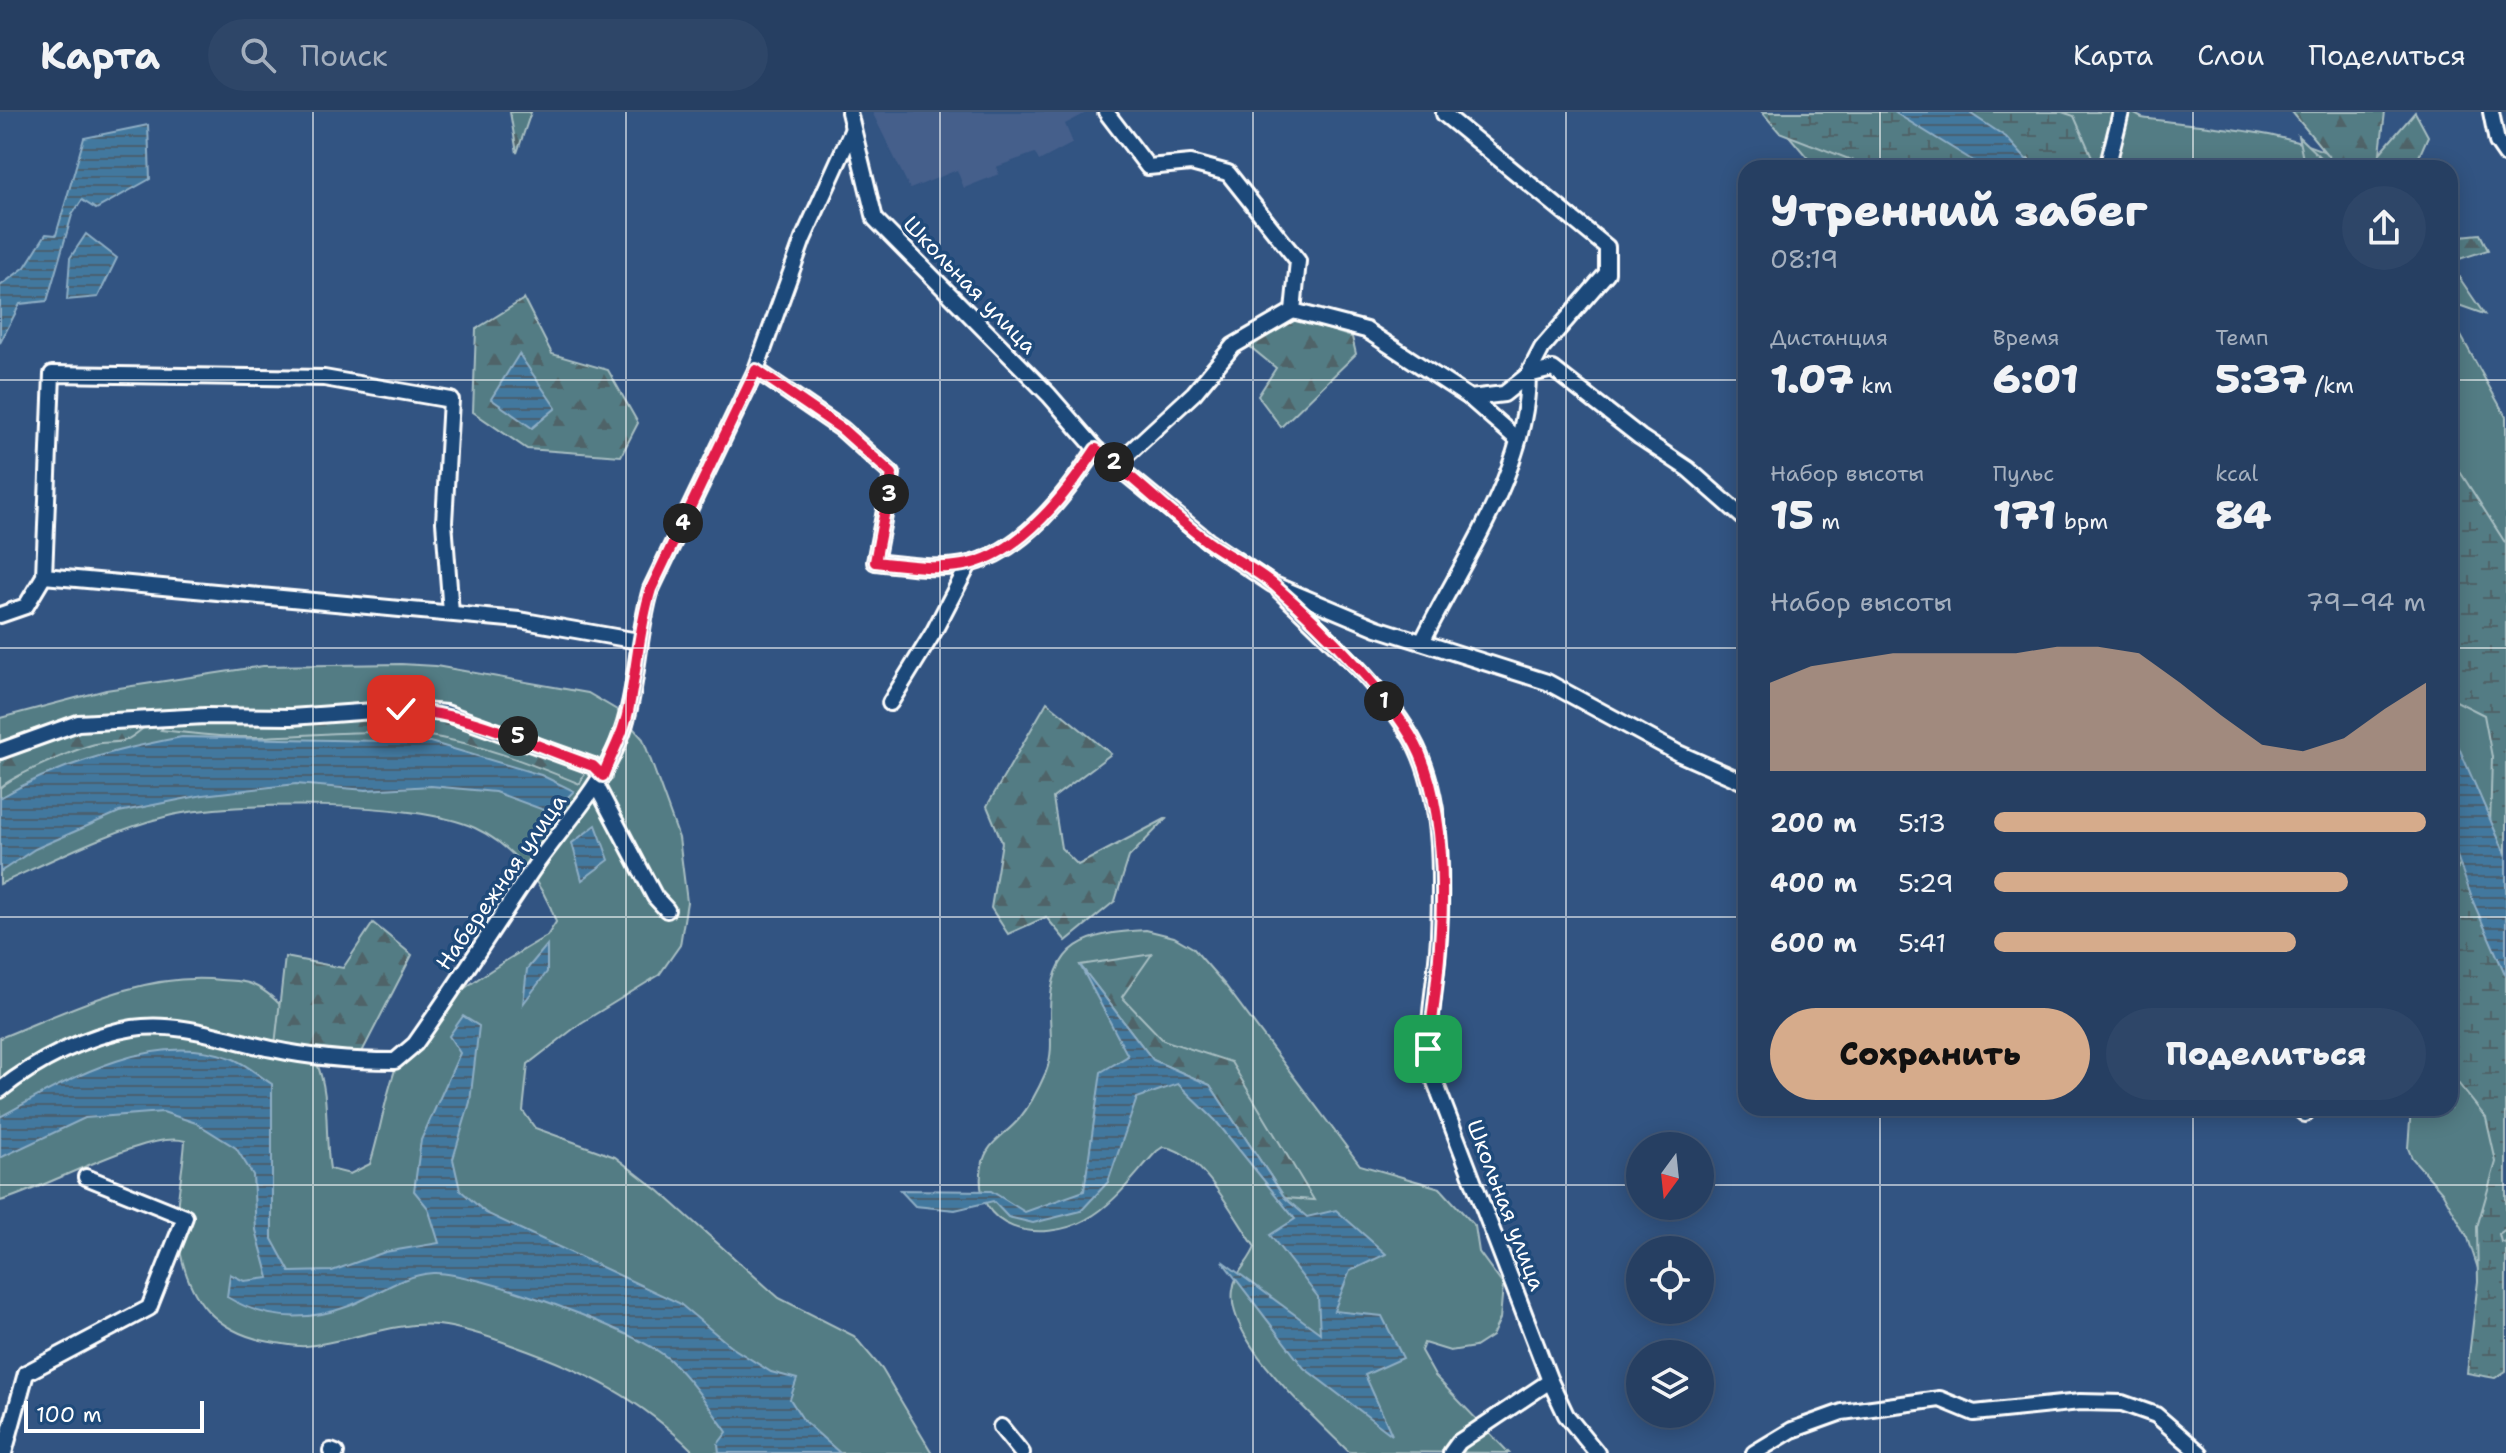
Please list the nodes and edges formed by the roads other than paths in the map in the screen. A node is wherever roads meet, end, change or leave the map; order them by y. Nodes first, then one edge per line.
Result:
1 (849, 112) edge
2 (1106, 112) edge
3 (2121, 112) edge
4 (2491, 112) edge
5 (1444, 114) dead end
6 (852, 131) junction
7 (2506, 155) edge
8 (2109, 160) edge
9 (1293, 311) junction
10 (756, 370) junction
11 (1528, 375) junction
12 (1470, 398) junction
13 (1518, 440) junction
14 (1096, 449) junction
15 (1117, 464) junction
16 (1738, 513) edge
17 (969, 564) junction
18 (44, 576) junction
19 (1272, 584) junction
20 (451, 613) junction
21 (0, 615) edge
22 (638, 641) junction
23 (1422, 642) junction
24 (890, 703) dead end
25 (0, 751) edge
26 (1738, 779) edge
27 (599, 780) junction
28 (667, 910) dead end
29 (0, 1090) edge
30 (86, 1177) dead end
31 (1550, 1381) junction
32 (1001, 1427) dead end
33 (4, 1453) edge
34 (1022, 1453) edge
35 (1451, 1453) edge
36 (1597, 1453) edge
37 (1754, 1453) edge
38 (2200, 1453) edge

1 - 6 street, Школьная улица
2 - 9 street
3 - 8 street
4 - 7 street
5 - 11 street
6 - 10 street
6 - 14 street, Школьная улица
9 - 12 street
9 - 15 street
10 - 17 street
10 - 22 street
11 - 12 street
11 - 13 street
11 - 16 street
12 - 13 street
13 - 23 street
14 - 15 street, Школьная улица
14 - 17 street
15 - 19 street, Школьная улица
17 - 24 street
18 - 20 street
18 - 20 street
18 - 21 street
19 - 23 street, Школьная улица
19 - 31 street, Школьная улица
20 - 22 street
22 - 27 street
23 - 26 street, Школьная улица
25 - 27 street
27 - 28 street
27 - 29 street, Набережная улица
30 - 33 street
31 - 35 street
31 - 36 street, Школьная улица
32 - 34 street
37 - 38 street

